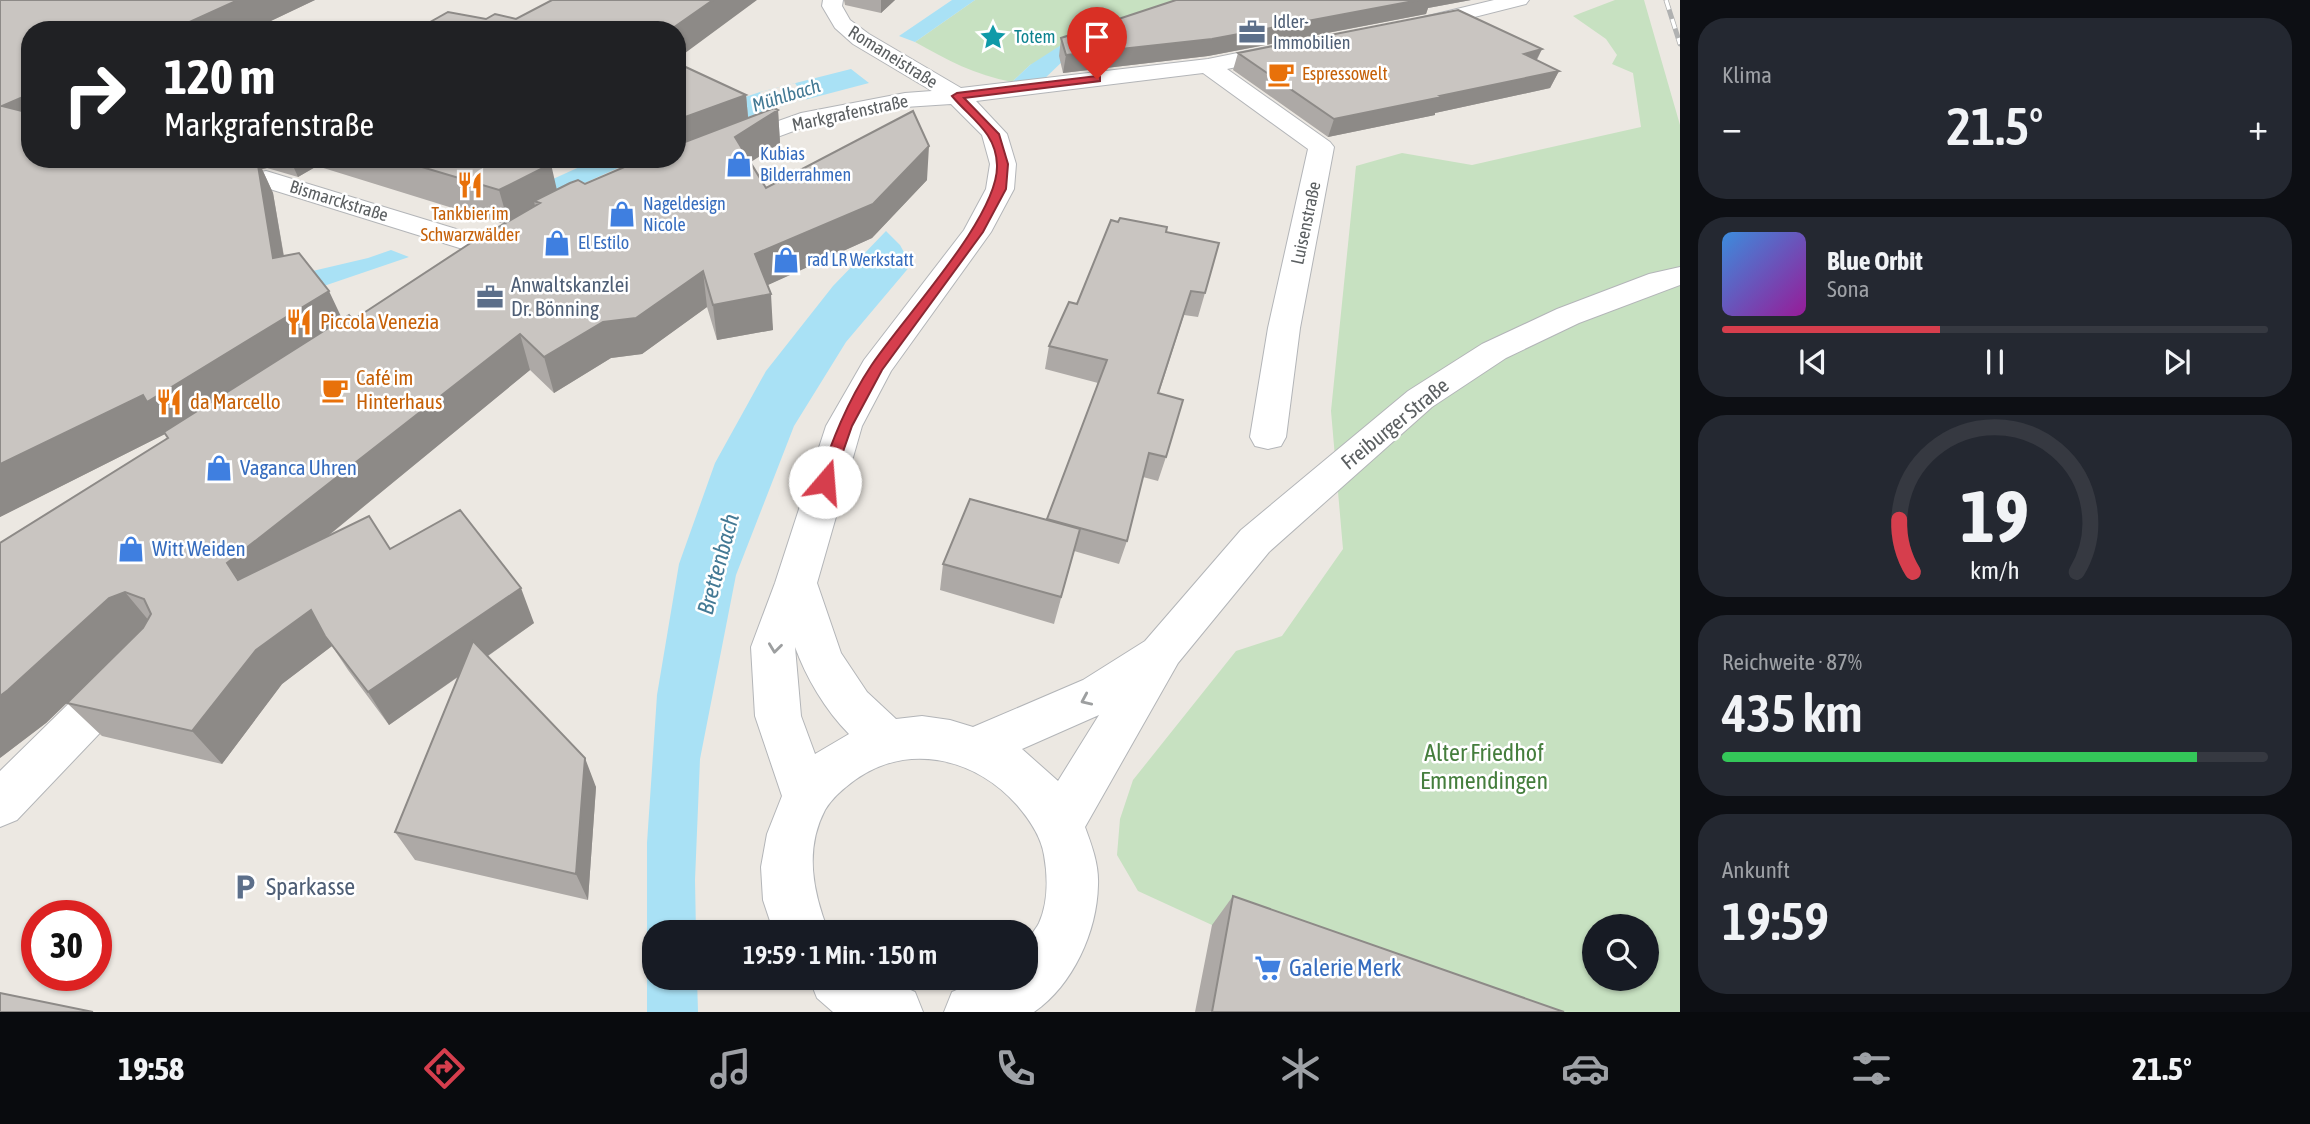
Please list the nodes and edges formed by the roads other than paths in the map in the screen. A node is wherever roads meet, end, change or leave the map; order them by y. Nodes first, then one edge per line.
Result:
1 (833, 0) edge
2 (1519, 0) edge
3 (1388, 31) edge
4 (1306, 46) edge
5 (1208, 66) junction
6 (957, 96) junction
7 (705, 156) edge
8 (266, 179) dead end
9 (457, 272) edge
10 (1680, 276) edge
11 (1268, 437) dead end
12 (796, 583) junction
13 (1163, 650) junction
14 (146, 657) edge
15 (886, 740) junction
16 (977, 747) junction
17 (806, 796) junction
18 (0, 804) edge
19 (1059, 824) junction
20 (795, 920) edge
21 (850, 990) edge
22 (895, 1012) edge
23 (971, 1012) edge

1 - 6 street, Romaneistraße
2 - 3 street
4 - 5 street, Markgrafenstraße
5 - 6 street, Markgrafenstraße
5 - 11 street, Luisenstraße
6 - 7 street, Markgrafenstraße
6 - 12 street, Romaneistraße
8 - 9 street, Bismarckstraße
10 - 13 street, Freiburger Straße
12 - 15 street
12 -> 17 street, Romaneistraße
13 -> 16 street, Freiburger Straße
13 - 19 street, Freiburger Straße
14 - 18 street
15 - 16 street
15 - 17 street
16 - 19 street
17 - 20 street
19 - 23 street
21 - 22 street

